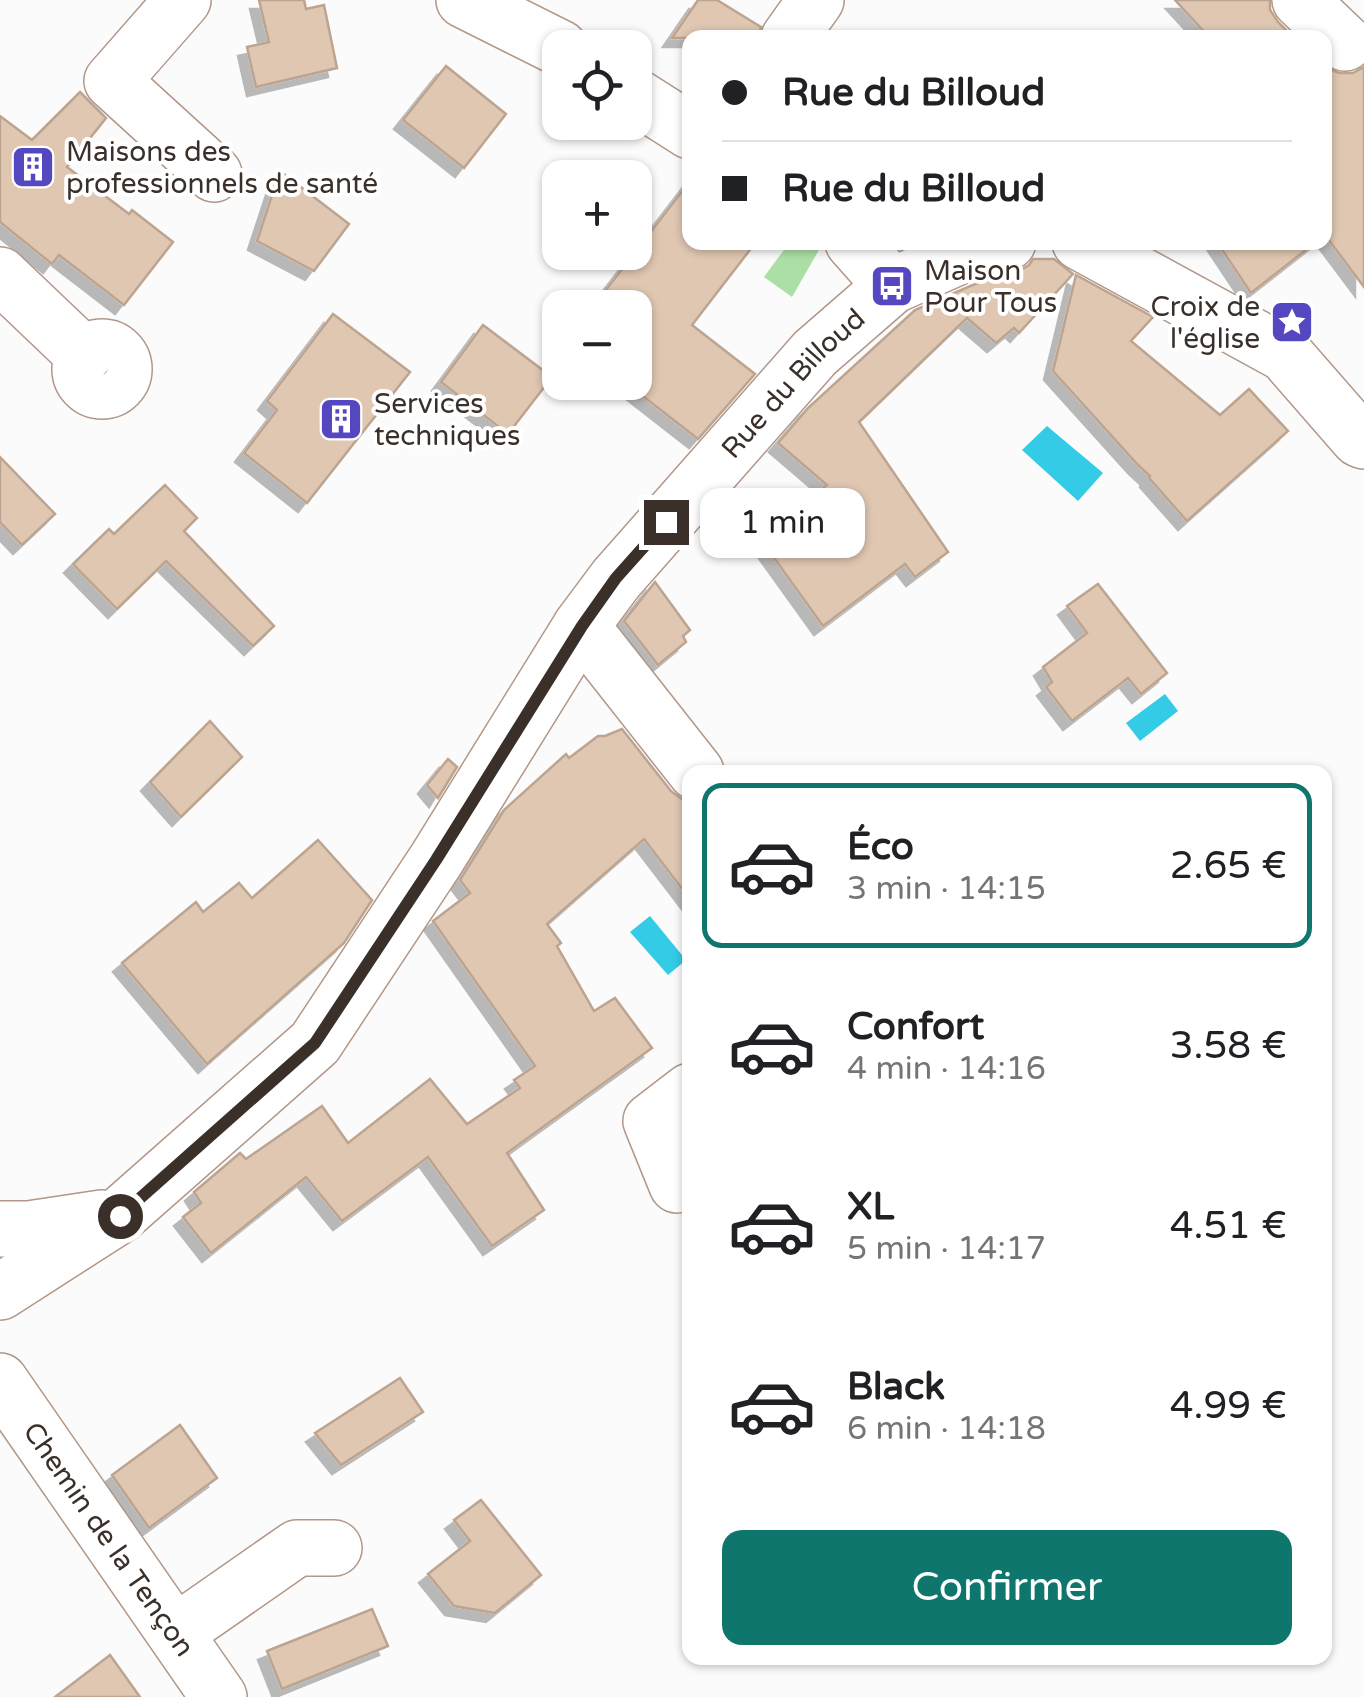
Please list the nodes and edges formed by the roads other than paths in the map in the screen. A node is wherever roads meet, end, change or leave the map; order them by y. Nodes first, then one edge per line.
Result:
1 (182, 0) edge
2 (464, 0) edge
3 (816, 0) edge
4 (1300, 0) edge
5 (795, 30) edge
6 (1345, 38) edge
7 (542, 39) edge
8 (652, 107) edge
9 (682, 126) edge
10 (214, 174) dead end
11 (860, 250) edge
12 (979, 250) edge
13 (1095, 250) edge
14 (0, 275) edge
15 (892, 286) junction
16 (84, 355) dead end
17 (1364, 442) edge
18 (582, 626) junction
19 (691, 765) edge
20 (682, 1097) edge
21 (677, 1185) dead end
22 (10, 1216) edge
23 (120, 1216) junction
24 (1, 1297) edge
25 (0, 1381) edge
26 (334, 1548) dead end
27 (174, 1633) junction
28 (219, 1697) edge

1 - 10 street
2 - 7 street
3 - 5 street
4 - 6 street
8 - 9 street
11 - 15 street
12 - 15 street, Rue du Billoud
13 - 17 street
14 - 16 street
15 - 18 street, Rue du Billoud
18 - 19 street
18 - 23 street, Rue du Billoud
20 - 21 street
22 - 23 street
23 - 24 street
25 - 27 street, Chemin de la Tençon
26 - 27 street
27 - 28 street, Chemin de la Tençon

